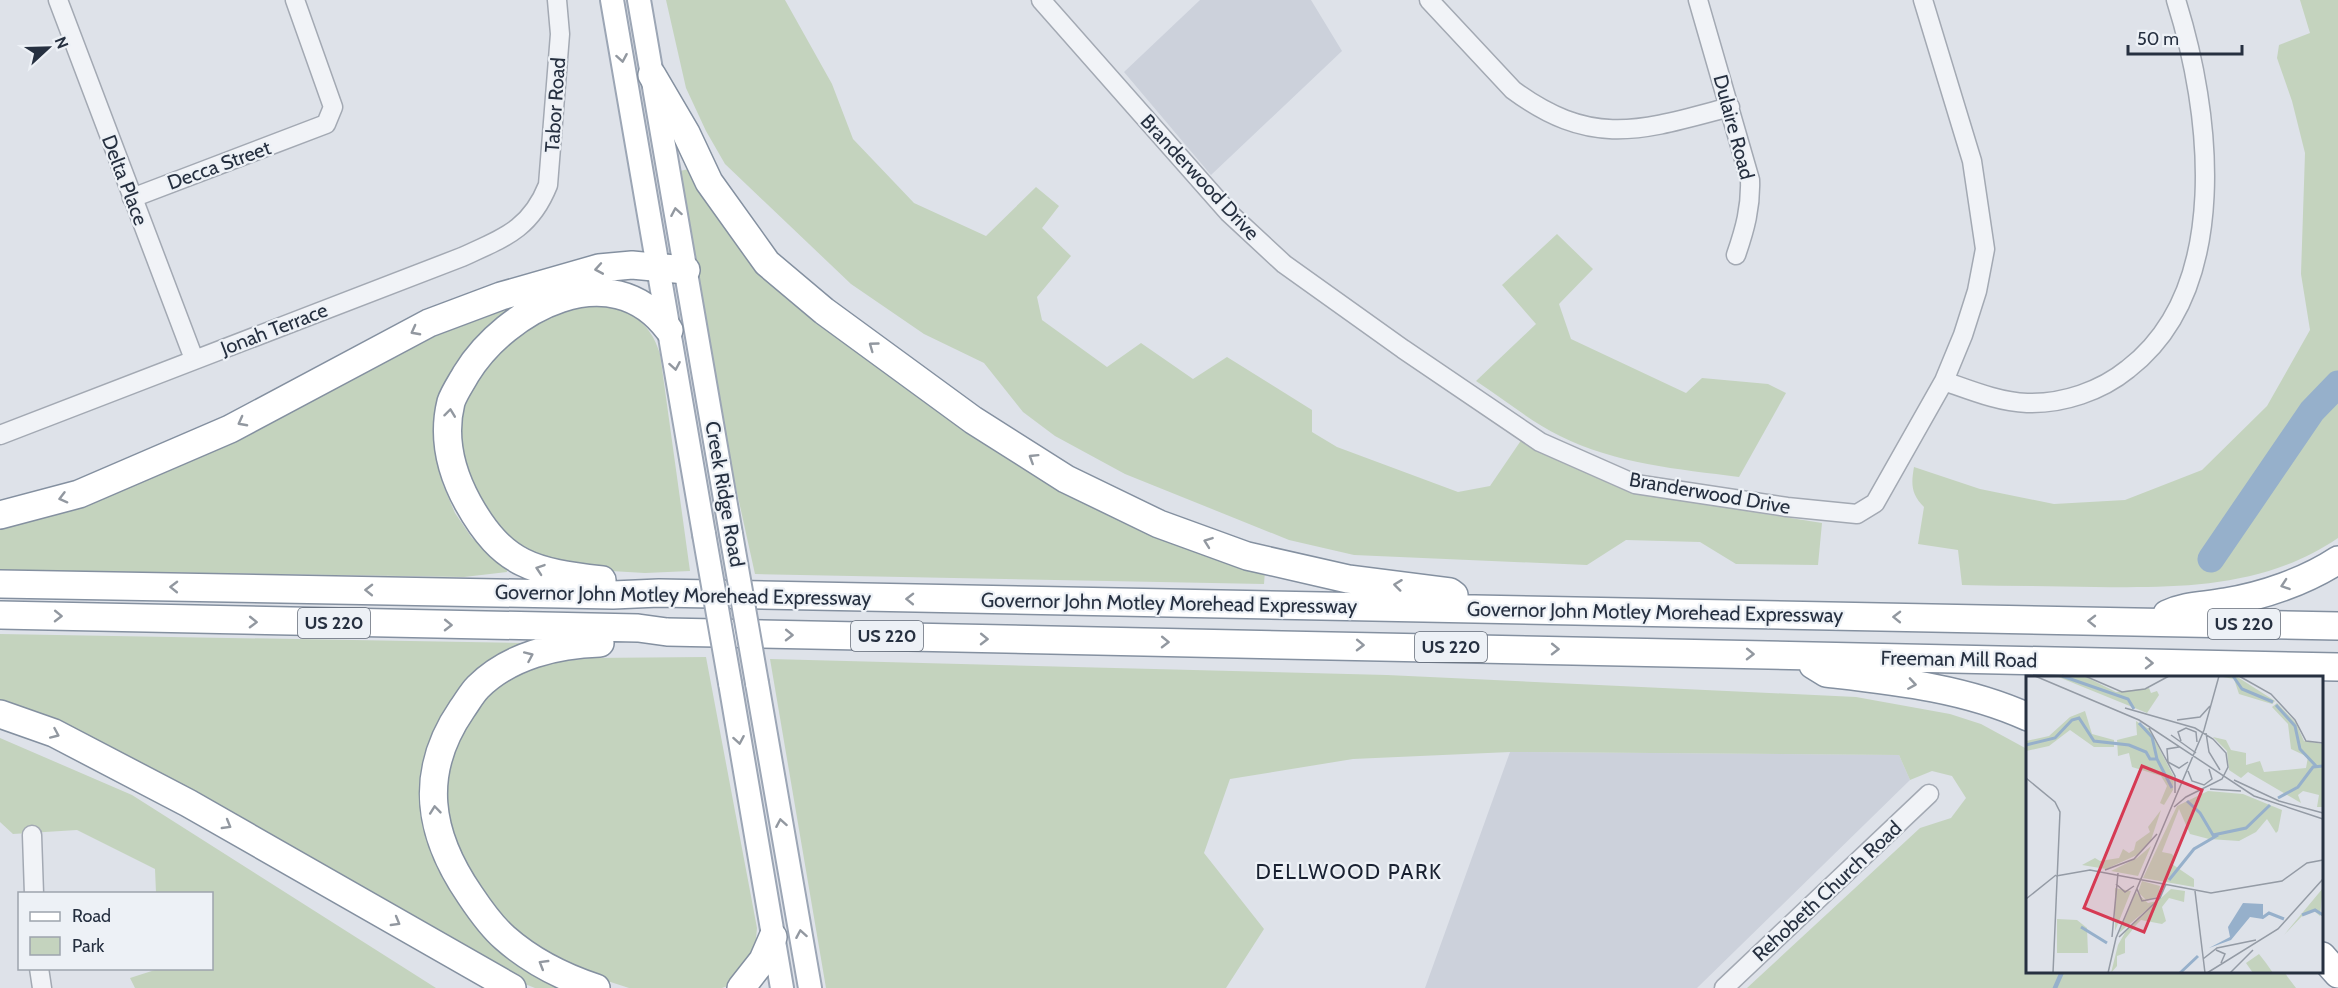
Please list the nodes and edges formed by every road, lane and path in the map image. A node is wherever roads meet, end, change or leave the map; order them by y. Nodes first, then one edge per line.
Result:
1 (58, 0) edge
2 (295, 0) edge
3 (557, 0) edge
4 (612, 0) edge
5 (639, 0) edge
6 (1041, 0) edge
7 (1429, 0) edge
8 (1698, 0) edge
9 (1923, 0) edge
10 (2176, 0) edge
11 (652, 75) junction
12 (1730, 107) junction
13 (132, 198) junction
14 (539, 208) joint
15 (1736, 255) dead end
16 (657, 267) junction
17 (686, 270) junction
18 (669, 330) junction
19 (194, 359) junction
20 (1944, 381) junction
21 (0, 435) edge
22 (0, 515) edge
23 (2338, 560) edge
24 (0, 584) edge
25 (659, 592) junction
26 (1472, 608) junction
27 (0, 615) edge
28 (2150, 622) junction
29 (2338, 626) edge
30 (668, 632) junction
31 (1796, 656) junction
32 (2338, 666) edge
33 (0, 714) edge
34 (2026, 716) edge
35 (1929, 794) dead end
36 (32, 835) dead end
37 (34, 892) edge
38 (773, 937) junction
39 (2323, 957) edge
40 (39, 970) edge
41 (2317, 973) edge
42 (2338, 974) edge
43 (42, 988) edge
44 (512, 988) edge
45 (596, 988) edge
46 (741, 988) edge
47 (782, 988) edge
48 (810, 988) edge
49 (1724, 988) edge
50 (2329, 988) edge

1 - 13 street, Delta Place
2 - 13 street, Decca Street
3 - 14 street, Tabor Road
4 -> 16 main road, Creek Ridge Road
5 - 11 main road, Creek Ridge Road
6 - 20 street, Branderwood Drive
7 - 12 street
8 - 12 street, Dulaire Road
9 - 20 street, Branderwood Drive
10 - 20 street
17 -> 11 main road, Creek Ridge Road
26 -> 11 highway
12 - 15 street, Dulaire Road
13 - 19 street, Delta Place
14 - 19 street, Jonah Terrace
16 - 17 highway
16 - 18 main road, Creek Ridge Road
16 -> 22 highway
48 -> 17 main road, Creek Ridge Road, bridge
25 -> 18 highway
18 -> 38 main road, Creek Ridge Road, bridge
19 - 21 street, Jonah Terrace
23 -> 28 highway
25 -> 24 highway, Governor John Motley Morehead Expressway / US 220
26 -> 25 highway, Governor John Motley Morehead Expressway / US 220
28 -> 26 highway, Governor John Motley Morehead Expressway / US 220
27 -> 30 highway, Governor John Motley Morehead Expressway / US 220
28 - 29 highway, Governor John Motley Morehead Expressway / US 220
30 -> 31 highway, Governor John Motley Morehead Expressway / US 220
45 -> 30 highway
31 -> 32 highway, Freeman Mill Road
31 -> 34 highway, US 220
33 -> 44 highway
35 - 49 street, Rehobeth Church Road
36 - 37 street
38 - 46 highway
38 - 47 main road, Creek Ridge Road
39 - 42 highway
40 - 43 street
41 - 50 highway

